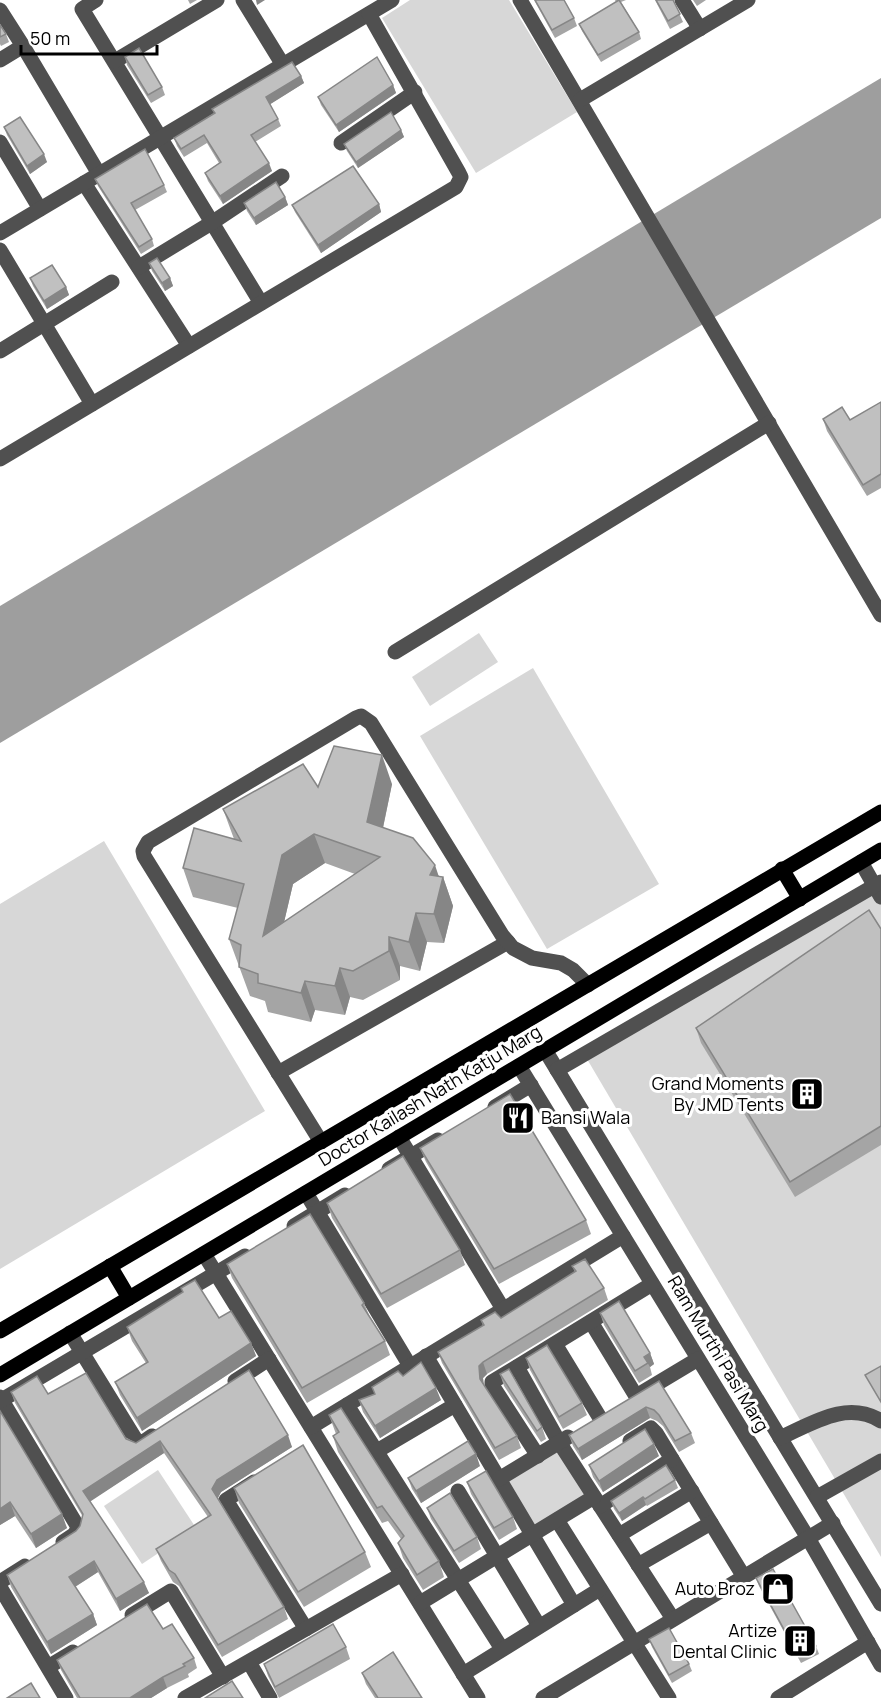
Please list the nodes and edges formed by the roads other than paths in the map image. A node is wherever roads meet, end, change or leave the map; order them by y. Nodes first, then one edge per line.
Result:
1 (96, 0) edge
2 (217, 0) edge
3 (243, 0) edge
4 (392, 0) edge
5 (682, 0) edge
6 (748, 0) edge
7 (525, 2) edge
8 (79, 4) edge
9 (0, 10) edge
10 (369, 14) junction
11 (700, 29) junction
12 (23, 46) junction
13 (0, 60) edge
14 (115, 61) junction
15 (283, 65) junction
16 (416, 92) junction
17 (580, 100) junction
18 (162, 137) junction
19 (0, 142) edge
20 (341, 143) dead end
21 (99, 174) junction
22 (282, 176) dead end
23 (84, 183) junction
24 (40, 209) junction
25 (213, 222) junction
26 (0, 233) edge
27 (0, 250) edge
28 (139, 267) junction
29 (112, 282) dead end
30 (261, 303) junction
31 (44, 324) junction
32 (189, 346) junction
33 (0, 351) edge
34 (92, 404) junction
35 (769, 423) junction
36 (0, 459) edge
37 (881, 615) edge
38 (395, 652) dead end
39 (881, 812) edge
40 (879, 854) edge
41 (861, 862) junction
42 (782, 869) junction
43 (879, 889) edge
44 (800, 899) junction
45 (508, 942) junction
46 (588, 985) junction
47 (544, 1050) junction
48 (519, 1066) junction
49 (557, 1070) junction
50 (279, 1073) junction
51 (531, 1085) junction
52 (481, 1115) edge
53 (450, 1132) edge
54 (399, 1137) junction
55 (321, 1142) junction
56 (410, 1156) junction
57 (373, 1178) edge
58 (354, 1189) edge
59 (306, 1193) junction
60 (317, 1211) junction
61 (277, 1236) edge
62 (623, 1236) junction
63 (256, 1249) edge
64 (204, 1254) junction
65 (110, 1266) junction
66 (216, 1273) junction
67 (652, 1284) junction
68 (129, 1298) junction
69 (503, 1309) junction
70 (591, 1322) junction
71 (0, 1331) edge
72 (70, 1333) junction
73 (555, 1344) junction
74 (82, 1352) junction
75 (426, 1356) junction
76 (269, 1359) junction
77 (698, 1359) junction
78 (410, 1366) junction
79 (517, 1367) junction
80 (0, 1375) edge
81 (219, 1392) edge
82 (1, 1400) edge
83 (347, 1405) junction
84 (455, 1405) junction
85 (881, 1421) edge
86 (169, 1425) edge
87 (311, 1427) junction
88 (780, 1438) junction
89 (560, 1442) junction
90 (619, 1448) edge
91 (377, 1451) junction
92 (538, 1456) junction
93 (672, 1459) junction
94 (881, 1461) edge
95 (492, 1474) junction
96 (263, 1476) edge
97 (458, 1491) dead end
98 (692, 1491) junction
99 (817, 1497) junction
100 (597, 1501) junction
101 (557, 1520) junction
102 (711, 1523) junction
103 (832, 1523) junction
104 (532, 1535) junction
105 (619, 1535) junction
106 (808, 1538) junction
107 (54, 1548) edge
108 (497, 1556) junction
109 (36, 1559) edge
110 (638, 1565) junction
111 (402, 1574) junction
112 (744, 1577) junction
113 (459, 1579) junction
114 (0, 1582) edge
115 (600, 1589) junction
116 (3, 1597) edge
117 (420, 1603) junction
118 (881, 1604) edge
119 (574, 1605) junction
120 (673, 1619) junction
121 (123, 1621) edge
122 (539, 1626) junction
123 (306, 1629) junction
124 (868, 1642) junction
125 (634, 1643) junction
126 (85, 1644) edge
127 (502, 1649) junction
128 (249, 1662) junction
129 (881, 1665) edge
130 (48, 1667) junction
131 (463, 1674) junction
132 (223, 1677) junction
133 (549, 1696) edge
134 (66, 1698) edge
135 (185, 1698) edge
136 (270, 1698) edge
137 (478, 1698) edge
138 (669, 1698) edge
139 (778, 1698) edge

1 - 8 street
2 - 14 street
3 - 15 street
4 - 10 street
5 - 11 street
6 - 11 street
7 - 17 street
8 - 14 street
9 - 12 street
10 - 15 street
10 - 16 street
11 - 17 street
12 - 13 street
12 - 21 street
14 - 18 street
15 - 18 street
16 - 20 street
16 - 30 street
17 - 35 street
18 - 21 street
18 - 25 street
19 - 24 street
21 - 23 street
22 - 25 street
23 - 24 street
23 - 28 street
24 - 26 street
25 - 28 street
25 - 30 street
27 - 31 street
28 - 32 street
29 - 31 street
30 - 32 street
31 - 33 street
31 - 34 street
32 - 34 street
34 - 36 street
35 - 37 street
35 - 38 street
39 - 42 main road, Doctor Kailash Nath Katju Marg
40 - 41 main road, Doctor Kailash Nath Katju Marg
41 - 43 street
41 - 44 main road, Doctor Kailash Nath Katju Marg
42 - 44 main road
42 - 46 main road, Doctor Kailash Nath Katju Marg
43 - 49 street
44 - 47 main road, Doctor Kailash Nath Katju Marg
45 - 46 street
45 - 50 street
45 - 50 street
46 - 55 main road, Doctor Kailash Nath Katju Marg
47 - 48 main road, Doctor Kailash Nath Katju Marg
47 - 49 street, Ram Murthi Pasi Marg
48 - 51 street, Ram Murthi Pasi Marg
48 - 54 main road, Doctor Kailash Nath Katju Marg
49 - 88 street, Ram Murthi Pasi Marg
50 - 55 street
51 - 52 street
51 - 62 street, Ram Murthi Pasi Marg
53 - 56 street
54 - 56 street
54 - 59 main road, Doctor Kailash Nath Katju Marg
55 - 65 main road, Doctor Kailash Nath Katju Marg
56 - 57 street
56 - 69 street
58 - 60 street
59 - 60 street
59 - 64 main road, Doctor Kailash Nath Katju Marg
60 - 61 street
60 - 78 street
62 - 67 street, Ram Murthi Pasi Marg
62 - 69 street
63 - 66 street
64 - 66 street
64 - 68 main road, Doctor Kailash Nath Katju Marg
65 - 68 main road
65 - 71 main road, Doctor Kailash Nath Katju Marg
66 - 74 street
66 - 76 street
67 - 70 street
67 - 77 street, Ram Murthi Pasi Marg
68 - 72 main road, Doctor Kailash Nath Katju Marg
69 - 75 street
70 - 73 street
70 - 77 street
72 - 74 street
72 - 80 main road, Doctor Kailash Nath Katju Marg
73 - 79 street
73 - 89 street
74 - 82 street
74 - 86 street
75 - 78 street
75 - 84 street
76 - 81 street
76 - 87 street
77 - 106 street, Ram Murthi Pasi Marg
78 - 83 street
79 - 89 street
79 - 92 street
82 - 107 street
83 - 87 street
83 - 91 street
84 - 91 street
84 - 95 street
85 - 88 street
87 - 111 street
88 - 99 street, Ram Murthi Pasi Marg
89 - 92 street
89 - 100 street
90 - 93 street
91 - 113 street
92 - 95 street
93 - 98 street
93 - 100 street
94 - 99 street
95 - 104 street
96 - 123 street
97 - 108 street
98 - 102 street
98 - 105 street
99 - 103 street, Ram Murthi Pasi Marg
100 - 101 street
100 - 105 street
101 - 104 street
101 - 115 street
102 - 110 street
102 - 112 street
103 - 106 street
103 - 118 street, Ram Murthi Pasi Marg
104 - 108 street
104 - 119 street
105 - 110 street
106 - 112 street
106 - 124 street, Ram Murthi Pasi Marg
108 - 113 street
108 - 122 street
109 - 114 street
110 - 120 street
111 - 117 street
111 - 123 street
112 - 120 street
113 - 117 street
113 - 127 street
115 - 119 street
115 - 125 street
116 - 130 street
117 - 131 street
119 - 122 street
120 - 125 street
121 - 132 street
122 - 127 street
123 - 128 street
124 - 129 street, Ram Murthi Pasi Marg
124 - 139 street
125 - 133 street
125 - 138 street
126 - 130 street
127 - 131 street
128 - 132 street
128 - 136 street
130 - 134 street
131 - 137 street
132 - 135 street

